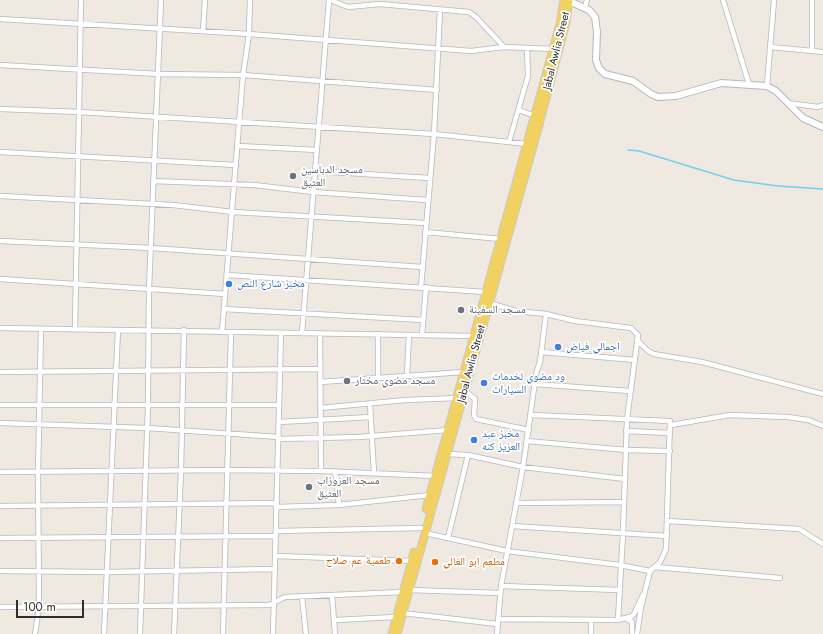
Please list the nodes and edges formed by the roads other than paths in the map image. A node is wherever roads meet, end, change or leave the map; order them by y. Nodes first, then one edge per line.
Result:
1 (82, 0) edge
2 (161, 0) edge
3 (205, 0) edge
4 (250, 0) edge
5 (330, 0) edge
6 (564, 0) edge
7 (569, 0) edge
8 (587, 0) edge
9 (723, 0) edge
10 (774, 0) edge
11 (812, 0) edge
12 (585, 7) junction
13 (440, 10) junction
14 (0, 19) edge
15 (82, 24) junction
16 (159, 29) junction
17 (203, 32) junction
18 (248, 34) junction
19 (327, 40) junction
20 (504, 47) junction
21 (770, 47) junction
22 (439, 48) junction
23 (527, 48) junction
24 (556, 49) junction
25 (812, 51) junction
26 (823, 52) edge
27 (0, 65) edge
28 (81, 70) junction
29 (158, 74) junction
30 (244, 75) junction
31 (323, 82) junction
32 (749, 84) junction
33 (767, 86) junction
34 (436, 90) junction
35 (788, 102) junction
36 (823, 105) edge
37 (0, 109) edge
38 (519, 110) junction
39 (80, 112) junction
40 (535, 116) junction
41 (156, 117) junction
42 (240, 122) junction
43 (823, 127) edge
44 (318, 128) junction
45 (434, 134) junction
46 (509, 142) junction
47 (527, 144) junction
48 (238, 146) junction
49 (317, 150) junction
50 (0, 152) edge
51 (78, 155) junction
52 (154, 159) junction
53 (236, 165) junction
54 (315, 171) junction
55 (429, 178) junction
56 (153, 181) junction
57 (234, 185) junction
58 (313, 192) junction
59 (0, 196) edge
60 (427, 200) junction
61 (77, 201) junction
62 (153, 205) junction
63 (232, 212) junction
64 (311, 216) junction
65 (425, 223) junction
66 (424, 232) junction
67 (501, 239) junction
68 (0, 241) edge
69 (76, 245) junction
70 (151, 248) junction
71 (229, 254) junction
72 (308, 259) junction
73 (422, 267) junction
74 (227, 275) junction
75 (0, 279) edge
76 (306, 280) junction
77 (75, 283) junction
78 (424, 287) junction
79 (149, 289) junction
80 (486, 292) junction
81 (225, 294) junction
82 (489, 303) junction
83 (224, 309) junction
84 (303, 313) junction
85 (546, 314) junction
86 (423, 320) junction
87 (0, 328) edge
88 (41, 329) junction
89 (75, 329) junction
90 (149, 329) junction
91 (118, 330) junction
92 (184, 330) junction
93 (222, 332) junction
94 (231, 332) junction
95 (281, 333) junction
96 (302, 333) junction
97 (320, 334) junction
98 (378, 334) junction
99 (422, 335) junction
100 (410, 336) junction
101 (474, 336) junction
102 (638, 340) junction
103 (541, 352) junction
104 (634, 360) junction
105 (320, 369) junction
106 (116, 370) junction
107 (183, 370) junction
108 (280, 370) junction
109 (148, 371) junction
110 (231, 371) junction
111 (0, 372) edge
112 (39, 372) junction
113 (464, 372) junction
114 (407, 375) junction
115 (378, 377) junction
116 (320, 382) junction
117 (535, 384) junction
118 (465, 391) junction
119 (630, 391) junction
120 (823, 394) edge
121 (457, 398) junction
122 (182, 404) junction
123 (370, 404) junction
124 (0, 405) edge
125 (114, 405) junction
126 (230, 405) junction
127 (279, 405) junction
128 (39, 406) junction
129 (148, 406) junction
130 (320, 408) junction
131 (532, 415) junction
132 (371, 417) junction
133 (627, 419) junction
134 (320, 420) junction
135 (279, 422) junction
136 (0, 423) edge
137 (39, 424) junction
138 (671, 425) junction
139 (823, 426) edge
140 (114, 427) junction
141 (147, 428) junction
142 (448, 430) junction
143 (529, 430) junction
144 (181, 431) junction
145 (626, 431) junction
146 (229, 433) junction
147 (670, 433) junction
148 (372, 436) junction
149 (278, 438) junction
150 (320, 438) junction
151 (527, 441) junction
152 (626, 450) junction
153 (670, 451) junction
154 (447, 454) junction
155 (468, 455) junction
156 (523, 467) junction
157 (228, 470) junction
158 (181, 471) junction
159 (278, 471) junction
160 (320, 471) junction
161 (0, 472) edge
162 (38, 472) junction
163 (111, 472) junction
164 (146, 472) junction
165 (335, 472) junction
166 (374, 473) junction
167 (436, 476) junction
168 (625, 479) junction
169 (430, 496) junction
170 (624, 502) junction
171 (144, 503) junction
172 (180, 503) junction
173 (516, 503) junction
174 (227, 504) junction
175 (339, 504) junction
176 (109, 505) junction
177 (277, 505) junction
178 (0, 506) edge
179 (38, 506) junction
180 (430, 506) junction
181 (668, 521) junction
182 (512, 526) junction
183 (423, 530) junction
184 (623, 533) junction
185 (276, 534) junction
186 (178, 536) junction
187 (226, 536) junction
188 (667, 536) junction
189 (109, 537) junction
190 (143, 537) junction
191 (0, 538) edge
192 (38, 538) junction
193 (448, 538) junction
194 (823, 544) edge
195 (507, 551) junction
196 (276, 556) junction
197 (412, 561) junction
198 (620, 565) junction
199 (655, 567) junction
200 (276, 569) junction
201 (225, 570) junction
202 (0, 571) edge
203 (39, 571) junction
204 (176, 571) junction
205 (650, 571) junction
206 (107, 572) junction
207 (142, 572) junction
208 (780, 578) dead end
209 (501, 586) junction
210 (619, 590) junction
211 (646, 590) junction
212 (406, 591) junction
213 (500, 593) junction
214 (332, 595) junction
215 (302, 597) junction
216 (274, 603) junction
217 (141, 606) junction
218 (224, 606) junction
219 (106, 607) junction
220 (175, 607) junction
221 (0, 608) edge
222 (39, 608) junction
223 (399, 615) junction
224 (618, 618) junction
225 (335, 620) junction
226 (591, 620) junction
227 (498, 622) junction
228 (35, 634) edge
229 (104, 634) edge
230 (140, 634) edge
231 (174, 634) edge
232 (223, 634) edge
233 (273, 634) edge
234 (306, 634) edge
235 (335, 634) edge
236 (392, 634) edge
237 (397, 634) edge
238 (497, 634) edge
239 (591, 634) edge
240 (632, 634) edge
241 (637, 634) edge

1 - 15 street
2 - 16 street
3 - 17 street
4 - 18 street
5 - 13 street
5 - 19 street
6 - 24 main road, Jabal Awlia Street
7 - 12 street
7 - 24 main road, Jabal Awlia Street
8 - 12 street
9 - 32 street
10 - 21 street
11 - 25 street
12 - 32 street
13 - 20 street
13 - 22 street
14 - 15 street
15 - 16 street
15 - 28 street
16 - 17 street
16 - 29 street
17 - 18 street
18 - 19 street
18 - 30 street
19 - 22 street
19 - 31 street
20 - 22 street
20 - 23 street
21 - 25 street
21 - 33 street
22 - 34 street
23 - 24 street
23 - 38 street
24 - 40 main road, Jabal Awlia Street
24 - 82 main road, Jabal Awlia Street
25 - 26 street
27 - 28 street
28 - 29 street
28 - 39 street
29 - 30 street
29 - 41 street
30 - 31 street
30 - 42 street
31 - 34 street
31 - 44 street
32 - 33 street
33 - 35 street
34 - 45 street
35 - 36 street
35 - 43 street
37 - 39 street
38 - 40 street
38 - 46 street
39 - 41 street
39 - 51 street
40 - 47 main road, Jabal Awlia Street
41 - 42 street
41 - 52 street
42 - 44 street
42 - 48 street
44 - 45 street
44 - 49 street
45 - 46 street
45 - 55 street
46 - 47 street
47 - 67 main road, Jabal Awlia Street
48 - 49 street
48 - 53 street
49 - 54 street
50 - 51 street
51 - 52 street
51 - 61 street
52 - 53 street
52 - 56 street
53 - 57 street
54 - 55 street
54 - 58 street
55 - 60 street
56 - 57 street
56 - 62 street
57 - 58 street
57 - 63 street
58 - 60 street
58 - 64 street
59 - 61 street
60 - 65 street
61 - 62 street
61 - 69 street
62 - 63 street
62 - 70 street
63 - 64 street
63 - 71 street
64 - 65 street
64 - 72 street
65 - 66 street
66 - 67 street
66 - 73 street
67 - 80 main road, Jabal Awlia Street
68 - 69 street
69 - 70 street
69 - 77 street
70 - 71 street
70 - 79 street
71 - 72 street
71 - 74 street
72 - 73 street
72 - 76 street
73 - 78 street
74 - 76 street
74 - 81 street
75 - 77 street
76 - 78 street
76 - 84 street
77 - 79 street
77 - 89 street
78 - 80 street
78 - 86 street
79 - 81 street
79 - 90 street
80 - 101 main road, Jabal Awlia Street
81 - 83 street
82 - 85 street
82 - 118 main road, Jabal Awlia Street
83 - 84 street
83 - 93 street
84 - 86 street
84 - 96 street
85 - 102 street
85 - 103 street
86 - 99 street
87 - 88 street
88 - 89 street
88 - 112 street
89 - 91 street
90 - 91 street
90 - 92 street
90 - 109 street
91 - 106 street
92 - 93 street
92 - 107 street
93 - 94 street
94 - 95 street
94 - 110 street
95 - 96 street
95 - 108 street
96 - 97 street
97 - 98 street
97 - 105 street
98 - 100 street
98 - 115 street
99 - 100 street
99 - 101 street
100 - 114 street
101 - 113 main road, Jabal Awlia Street
102 - 104 street
102 - 120 street
103 - 104 street
103 - 117 street
104 - 119 street
105 - 108 street
105 - 116 street
106 - 109 street
106 - 112 street
106 - 125 street
107 - 109 street
107 - 110 street
107 - 122 street
108 - 110 street
108 - 127 street
109 - 129 street
110 - 126 street
111 - 112 street
112 - 128 street
113 - 114 street
113 - 121 main road, Jabal Awlia Street
114 - 115 street
115 - 116 street
116 - 130 street
117 - 119 street
117 - 131 street
118 - 143 street
118 - 154 main road, Jabal Awlia Street
119 - 133 street
121 - 123 street
121 - 142 main road, Jabal Awlia Street
122 - 126 street
122 - 129 street
122 - 144 street
123 - 130 street
123 - 132 street
124 - 128 street
125 - 128 street
125 - 129 street
125 - 140 street
126 - 127 street
126 - 146 street
127 - 135 street
128 - 137 street
129 - 141 street
130 - 134 street
131 - 133 street
131 - 143 street
132 - 134 street
132 - 148 street
133 - 138 street
133 - 145 street
134 - 135 street
134 - 150 street
135 - 149 street
136 - 137 street
137 - 140 street
137 - 162 street
138 - 139 street
138 - 147 street
140 - 141 street
140 - 163 street
141 - 144 street
141 - 164 street
142 - 148 street
142 - 167 main road, Jabal Awlia Street
143 - 151 street
144 - 146 street
144 - 158 street
145 - 147 street
145 - 152 street
146 - 149 street
146 - 157 street
147 - 153 street
148 - 150 street
148 - 166 street
149 - 150 street
149 - 159 street
150 - 160 street
151 - 152 street
151 - 156 street
152 - 153 street
152 - 168 street
153 - 181 street
154 - 155 street
154 - 180 main road, Jabal Awlia Street
155 - 156 street
155 - 193 street
156 - 168 street
156 - 173 street
157 - 158 street
157 - 159 street
157 - 174 street
158 - 164 street
158 - 172 street
159 - 160 street
159 - 177 street
160 - 165 street
161 - 162 street
162 - 163 street
162 - 179 street
163 - 164 street
163 - 176 street
164 - 171 street
165 - 166 street
165 - 175 street
166 - 167 street
167 - 169 main road, Jabal Awlia Street
168 - 170 street
169 - 175 street
169 - 180 main road, Jabal Awlia Street
170 - 173 street
170 - 184 street
171 - 172 street
171 - 176 street
171 - 190 street
172 - 174 street
172 - 186 street
173 - 182 street
174 - 177 street
174 - 187 street
175 - 177 street
176 - 179 street
176 - 189 street
177 - 185 street
178 - 179 street
179 - 192 street
180 - 183 main road, Jabal Awlia Street
181 - 188 street
181 - 194 street
182 - 184 street
182 - 195 street
183 - 185 street
183 - 193 street
183 - 197 main road, Jabal Awlia Street
183 - 212 main road, Jabal Awlia Street
184 - 188 street
184 - 198 street
185 - 187 street
185 - 196 street
186 - 187 street
186 - 190 street
186 - 204 street
187 - 201 street
188 - 199 street
189 - 190 street
189 - 192 street
189 - 206 street
190 - 207 street
191 - 192 street
192 - 203 street
193 - 195 street
195 - 198 street
195 - 209 street
196 - 197 street
196 - 200 street
197 - 212 main road, Jabal Awlia Street
198 - 205 street
198 - 210 street
199 - 205 street
199 - 208 street
200 - 201 street
200 - 216 street
201 - 204 street
201 - 218 street
202 - 203 street
203 - 206 street
203 - 222 street
204 - 207 street
204 - 220 street
205 - 211 street
206 - 207 street
206 - 219 street
207 - 217 street
209 - 210 street
209 - 213 street
210 - 224 street
211 - 224 street
211 - 241 street
212 - 213 street
212 - 214 street
212 - 223 main road, Jabal Awlia Street
213 - 227 street
214 - 215 street
214 - 225 street
215 - 216 street
215 - 234 street
216 - 218 street
216 - 233 street
217 - 219 street
217 - 220 street
217 - 230 street
218 - 220 street
218 - 232 street
219 - 222 street
219 - 229 street
220 - 231 street
221 - 222 street
222 - 228 street
223 - 225 street
223 - 227 street
223 - 236 main road, Jabal Awlia Street
223 - 237 main road, Jabal Awlia Street
224 - 226 street
224 - 240 street
225 - 235 street
226 - 227 street
226 - 239 street
227 - 238 street

